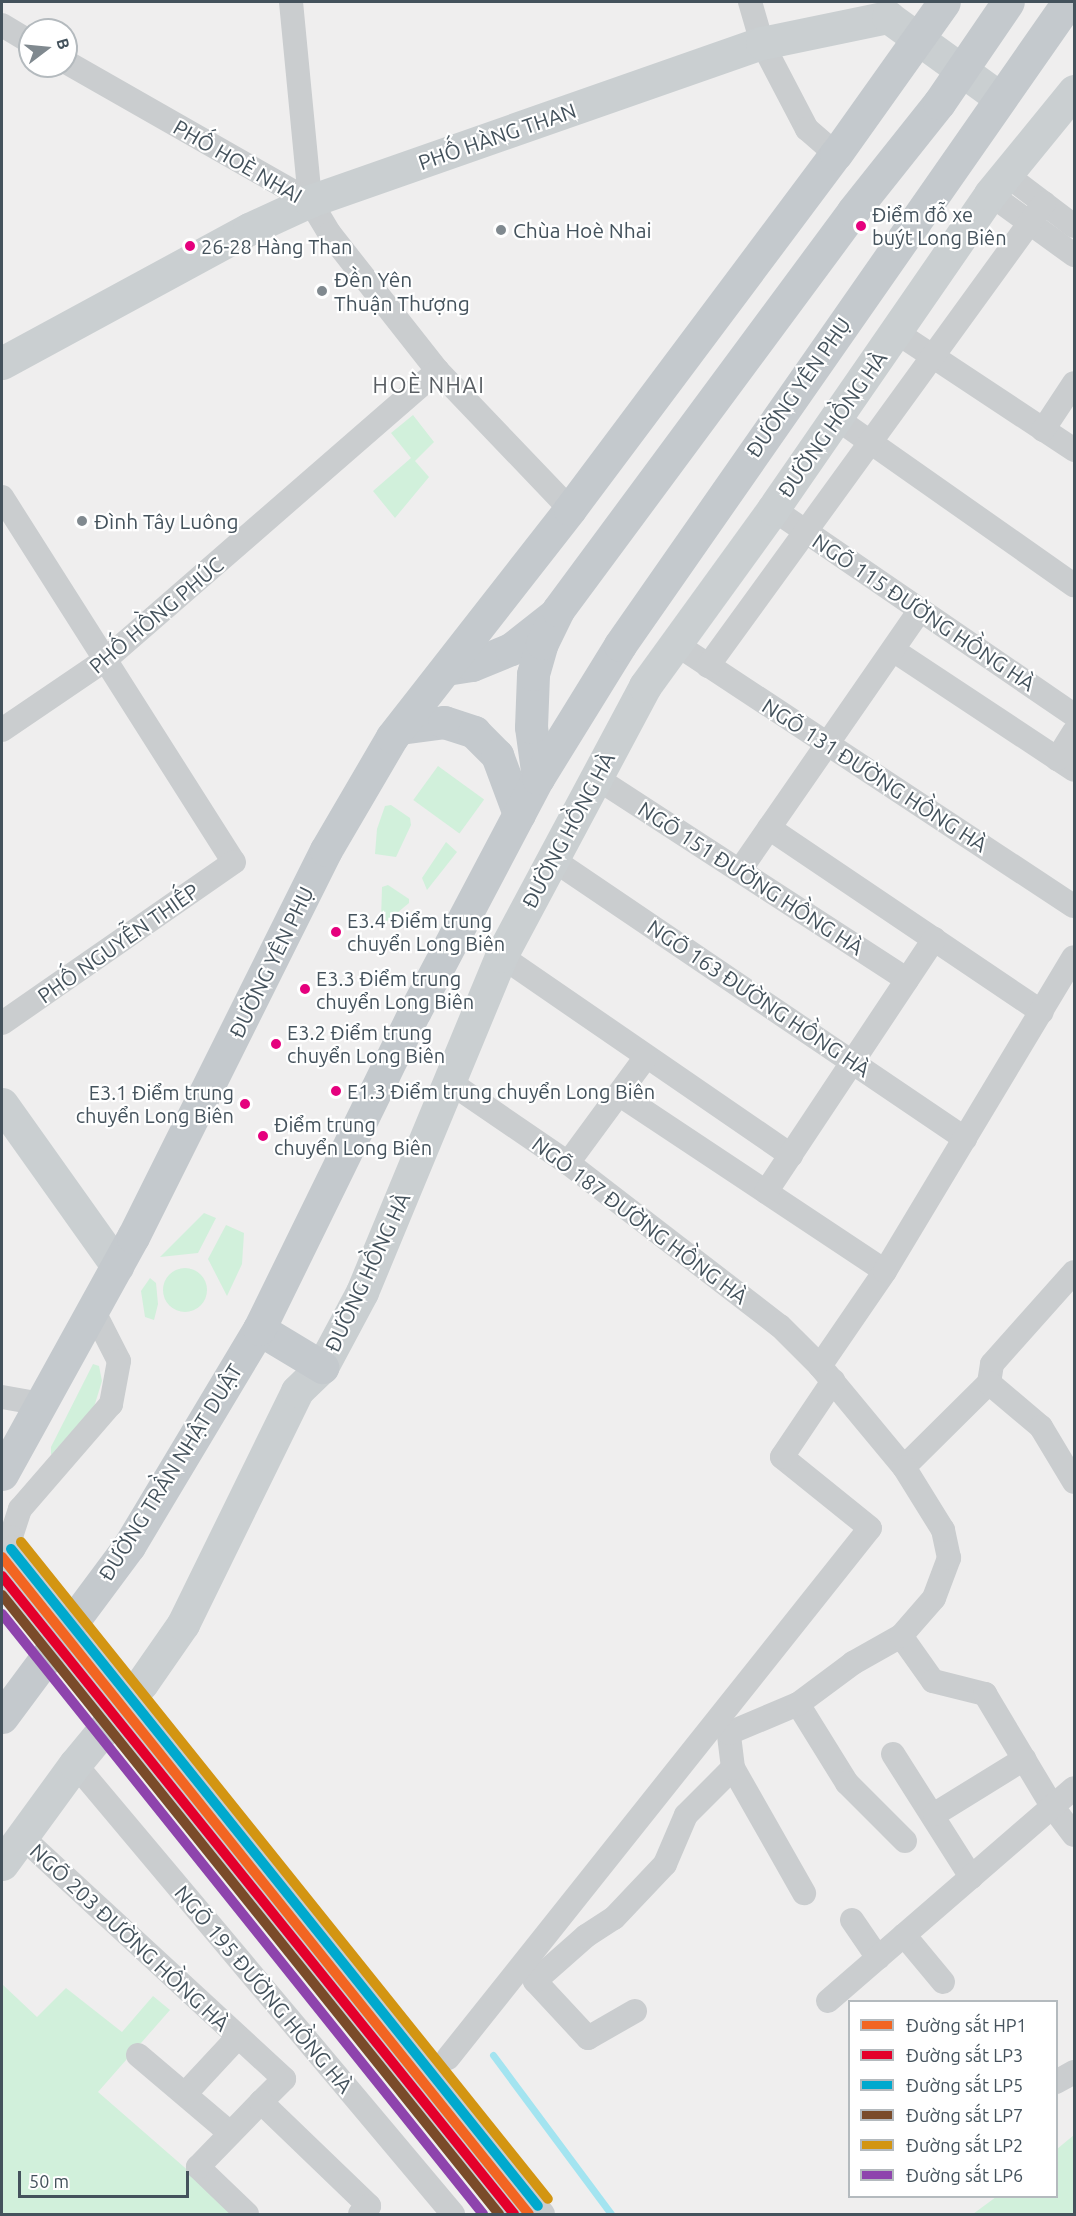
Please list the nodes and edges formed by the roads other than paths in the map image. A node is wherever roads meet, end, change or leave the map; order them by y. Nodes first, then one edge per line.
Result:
1 (291, 2) edge
2 (750, 2) edge
3 (765, 2) edge
4 (944, 2) edge
5 (1008, 2) edge
6 (1068, 2) edge
7 (2, 26) edge
8 (18, 35) edge
9 (919, 38) junction
10 (762, 43) junction
11 (78, 69) edge
12 (963, 69) junction
13 (1074, 91) edge
14 (1000, 98) junction
15 (836, 154) junction
16 (999, 185) junction
17 (310, 201) junction
18 (1037, 212) junction
19 (1074, 226) edge
20 (1074, 255) edge
21 (896, 332) junction
22 (930, 358) junction
23 (2, 363) edge
24 (438, 371) junction
25 (1072, 390) edge
26 (836, 418) junction
27 (1043, 430) junction
28 (871, 443) junction
29 (1074, 450) edge
30 (2, 497) edge
31 (570, 509) junction
32 (773, 509) junction
33 (806, 532) junction
34 (1074, 585) edge
35 (558, 610) junction
36 (920, 610) junction
37 (676, 644) junction
38 (893, 650) junction
39 (105, 660) junction
40 (708, 666) junction
41 (446, 669) junction
42 (1074, 715) edge
43 (400, 728) junction
44 (2, 730) edge
45 (1074, 732) edge
46 (828, 744) junction
47 (1066, 764) edge
48 (595, 777) junction
49 (538, 778) junction
50 (519, 814) junction
51 (769, 828) junction
52 (552, 859) junction
53 (740, 870) junction
54 (1074, 906) edge
55 (934, 939) junction
56 (501, 956) junction
57 (1074, 957) edge
58 (907, 980) junction
59 (1042, 1012) junction
60 (2, 1023) edge
61 (646, 1057) junction
62 (853, 1062) junction
63 (451, 1083) junction
64 (620, 1095) junction
65 (2, 1104) edge
66 (965, 1139) junction
67 (791, 1155) junction
68 (568, 1163) junction
69 (766, 1192) junction
70 (117, 1266) junction
71 (885, 1271) junction
72 (1074, 1272) edge
73 (93, 1310) junction
74 (255, 1335) junction
75 (322, 1366) junction
76 (826, 1373) junction
77 (989, 1383) junction
78 (2, 1397) edge
79 (41, 1404) junction
80 (904, 1467) junction
81 (2, 1474) edge
82 (1074, 1482) edge
83 (2, 1575) edge
84 (901, 1636) junction
85 (798, 1704) junction
86 (2, 1717) edge
87 (893, 1754) dead end
88 (1024, 1758) junction
89 (75, 1764) junction
90 (733, 1768) junction
91 (1074, 1788) edge
92 (1052, 1806) junction
93 (935, 1814) junction
94 (1074, 1835) edge
95 (21, 1836) junction
96 (904, 1841) dead end
97 (2, 1864) edge
98 (971, 1877) junction
99 (804, 1893) dead end
100 (852, 1920) dead end
101 (904, 1935) junction
102 (878, 1958) junction
103 (943, 1982) dead end
104 (828, 2001) dead end
105 (635, 2011) dead end
106 (238, 2037) junction
107 (138, 2055) dead end
108 (448, 2058) dead end
109 (1074, 2072) edge
110 (1058, 2081) edge
111 (185, 2094) junction
112 (261, 2102) junction
113 (230, 2133) junction
114 (448, 2213) edge
115 (247, 2214) edge
116 (360, 2214) edge
117 (513, 2214) edge
118 (543, 2214) edge

1 - 17 street
2 - 10 street
3 - 10 street
4 - 9 main road, ĐƯỜNG YÊN PHỤ
5 - 12 main road
6 - 14 main road, ĐƯỜNG YÊN PHỤ
7 - 8 street
9 - 10 street, PHỐ HÀNG THAN
9 - 12 street, PHỐ HÀNG THAN
9 - 15 main road, ĐƯỜNG YÊN PHỤ
10 - 15 street
10 - 17 street, PHỐ HÀNG THAN
11 - 17 street, PHỐ HOÈ NHAI
12 - 14 street, PHỐ HÀNG THAN
12 - 35 main road
13 - 16 street, ĐƯỜNG HỒNG HÀ
14 - 49 main road, ĐƯỜNG YÊN PHỤ
15 - 31 main road, ĐƯỜNG YÊN PHỤ
16 - 18 street
16 - 21 street, ĐƯỜNG HỒNG HÀ
17 - 23 street, PHỐ HÀNG THAN
17 - 24 street, PHỐ HOÈ NHAI
18 - 19 street
18 - 20 street
18 - 22 street, ĐƯỜNG HỒNG HÀ
21 - 22 street
21 - 26 street, ĐƯỜNG HỒNG HÀ
22 - 27 street
22 - 28 street, ĐƯỜNG HỒNG HÀ
24 - 31 street, PHỐ HOÈ NHAI
24 - 39 street, PHỐ HỒNG PHÚC
25 - 27 street
26 - 28 street
26 - 32 street, ĐƯỜNG HỒNG HÀ
27 - 29 street
28 - 33 street, ĐƯỜNG HỒNG HÀ
28 - 34 street
30 - 39 street
31 - 41 main road, ĐƯỜNG YÊN PHỤ
32 - 33 street, NGÕ 115 ĐƯỜNG HỒNG HÀ
32 - 37 street, ĐƯỜNG HỒNG HÀ
33 - 36 street, NGÕ 115 ĐƯỜNG HỒNG HÀ
33 - 40 street, ĐƯỜNG HỒNG HÀ
35 - 41 main road
35 - 49 main road
36 - 38 street
36 - 42 street, NGÕ 115 ĐƯỜNG HỒNG HÀ
37 - 40 street, NGÕ 131 ĐƯỜNG HỒNG HÀ
37 - 48 street, ĐƯỜNG HỒNG HÀ
38 - 46 street
38 - 47 street
39 - 44 street, PHỐ HỒNG PHÚC
39 - 60 street, PHỐ NGUYỄN THIẾP
40 - 46 street, NGÕ 131 ĐƯỜNG HỒNG HÀ
41 - 43 main road, ĐƯỜNG YÊN PHỤ
43 - 50 main road
43 - 70 main road, ĐƯỜNG YÊN PHỤ
45 - 47 street
46 - 51 street
46 - 54 street, NGÕ 131 ĐƯỜNG HỒNG HÀ
48 - 52 street, ĐƯỜNG HỒNG HÀ
48 - 53 street, NGÕ 151 ĐƯỜNG HỒNG HÀ
49 - 50 main road, ĐƯỜNG YÊN PHỤ
50 - 74 main road, ĐƯỜNG YÊN PHỤ
51 - 53 street
51 - 55 street
52 - 56 street, ĐƯỜNG HỒNG HÀ
52 - 62 street, NGÕ 163 ĐƯỜNG HỒNG HÀ
53 - 58 street, NGÕ 151 ĐƯỜNG HỒNG HÀ
55 - 58 street
55 - 59 street
56 - 61 street
56 - 63 street, ĐƯỜNG HỒNG HÀ
57 - 59 street
58 - 62 street
59 - 66 street
61 - 64 street
61 - 67 street
62 - 66 street, NGÕ 163 ĐƯỜNG HỒNG HÀ
62 - 67 street
63 - 68 street, NGÕ 187 ĐƯỜNG HỒNG HÀ
63 - 75 street, ĐƯỜNG HỒNG HÀ
64 - 68 street
64 - 69 street
65 - 70 street
66 - 71 street
67 - 69 street
68 - 76 street, NGÕ 187 ĐƯỜNG HỒNG HÀ
69 - 71 street
70 - 73 main road
71 - 76 street
72 - 77 street
73 - 79 main road
73 - 118 street
74 - 75 main road
74 - 86 main road, ĐƯỜNG TRẦN NHẬT DUẬT
75 - 89 street, ĐƯỜNG HỒNG HÀ
76 - 80 street, NGÕ 187 ĐƯỜNG HỒNG HÀ
76 - 108 street
77 - 80 street
77 - 82 street
78 - 79 street
79 - 81 main road
80 - 84 street, NGÕ 187 ĐƯỜNG HỒNG HÀ
83 - 117 street
84 - 85 street
84 - 88 street
85 - 90 street
85 - 96 street
87 - 93 street
88 - 92 street
88 - 93 street
89 - 95 street, ĐƯỜNG HỒNG HÀ
89 - 114 street, NGÕ 195 ĐƯỜNG HỒNG HÀ
90 - 99 street
90 - 105 street
91 - 92 street
92 - 94 street
92 - 98 street
93 - 98 street
95 - 97 street, ĐƯỜNG HỒNG HÀ
95 - 106 street, NGÕ 203 ĐƯỜNG HỒNG HÀ
98 - 101 street
100 - 102 street
101 - 102 street
101 - 103 street
102 - 104 street
106 - 111 street, NGÕ 203 ĐƯỜNG HỒNG HÀ
106 - 112 street, NGÕ 203 ĐƯỜNG HỒNG HÀ
107 - 111 street
109 - 110 street
111 - 113 street
112 - 113 street, NGÕ 203 ĐƯỜNG HỒNG HÀ
112 - 116 street
113 - 115 street, NGÕ 203 ĐƯỜNG HỒNG HÀ

